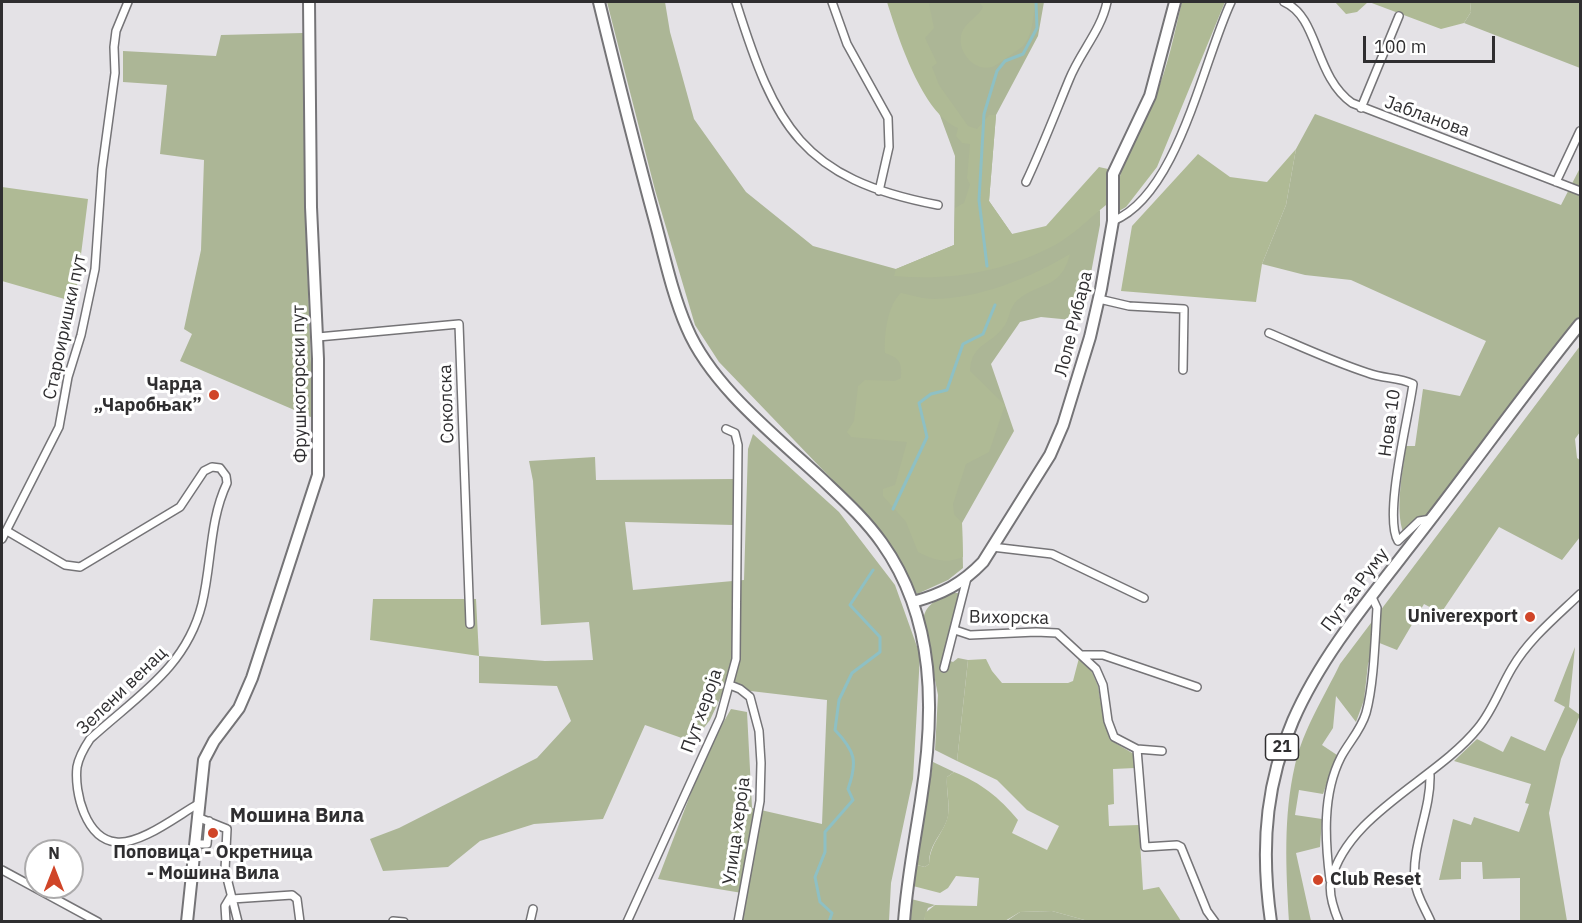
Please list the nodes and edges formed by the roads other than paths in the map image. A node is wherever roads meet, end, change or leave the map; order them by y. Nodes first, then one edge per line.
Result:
1 (128, 2) edge
2 (309, 2) edge
3 (599, 2) edge
4 (736, 2) edge
5 (832, 2) edge
6 (1107, 2) edge
7 (1175, 2) edge
8 (1230, 2) edge
9 (1284, 2) edge
10 (1399, 16) dead end
11 (1361, 108) junction
12 (1581, 131) edge
13 (1026, 182) dead end
14 (1556, 182) junction
15 (879, 191) junction
16 (1581, 191) edge
17 (938, 205) dead end
18 (1113, 221) junction
19 (1099, 299) junction
20 (1581, 324) edge
21 (1269, 333) dead end
22 (318, 337) junction
23 (1183, 370) dead end
24 (726, 429) dead end
25 (1431, 519) junction
26 (7, 531) junction
27 (2, 539) edge
28 (992, 546) junction
29 (967, 578) junction
30 (1581, 594) edge
31 (1371, 595) junction
32 (1144, 598) dead end
33 (913, 602) junction
34 (470, 624) dead end
35 (955, 630) junction
36 (1082, 655) junction
37 (944, 668) dead end
38 (730, 685) junction
39 (1197, 687) dead end
40 (1137, 749) junction
41 (1162, 751) dead end
42 (1430, 775) junction
43 (198, 804) junction
44 (197, 817) junction
45 (209, 821) junction
46 (194, 844) junction
47 (2, 870) edge
48 (1330, 882) junction
49 (232, 898) junction
50 (532, 909) dead end
51 (98, 921) edge
52 (187, 921) edge
53 (226, 921) edge
54 (238, 921) edge
55 (300, 921) edge
56 (393, 921) edge
57 (404, 921) edge
58 (530, 921) edge
59 (627, 921) edge
60 (738, 921) edge
61 (904, 921) edge
62 (1215, 921) edge
63 (1270, 921) edge
64 (1339, 921) edge
65 (1431, 921) edge

1 - 26 street, Староиришки пут
2 - 22 main road, Фрушкогорски пут
3 - 33 main road
4 - 15 street
5 - 15 street
6 - 13 street
7 - 18 main road, Лоле Рибара
8 - 18 street
9 - 11 street, Јабланова
10 - 11 street
11 - 14 street, Јабланова
12 - 14 street
14 - 16 street, Јабланова
15 - 17 street
18 - 19 main road, Лоле Рибара
19 - 23 street
19 - 28 main road, Лоле Рибара
20 - 25 main road, Пут за Руму / 21
21 - 25 street, Нова 10
22 - 34 street, Соколска
22 - 43 main road, Фрушкогорски пут
24 - 38 street, Пут хероја
25 - 31 main road, Пут за Руму / 21
26 - 27 street, Староиришки пут
26 - 43 street, Зелени венац
28 - 29 main road, Лоле Рибара
28 - 32 street
29 - 33 main road, Лоле Рибара
29 - 35 street
30 - 42 street
31 - 48 street
31 - 63 main road, Пут за Руму / 21
33 - 61 main road
35 - 36 street, Вихорска
35 - 37 street
36 - 39 street
36 - 40 street, Вихорска
38 - 59 street, Пут хероја
38 - 60 street, Улица хероја
40 - 41 street, Вихорска
40 - 62 street
42 - 48 street
42 - 65 street
43 - 44 main road, Фрушкогорски пут
44 - 45 street
44 - 46 main road, Фрушкогорски пут
45 - 46 street
45 - 49 street
46 - 52 main road, Фрушкогорски пут
47 - 51 street
48 - 64 street
49 - 53 street
49 - 54 street
49 - 55 street
50 - 58 street
56 - 57 street

